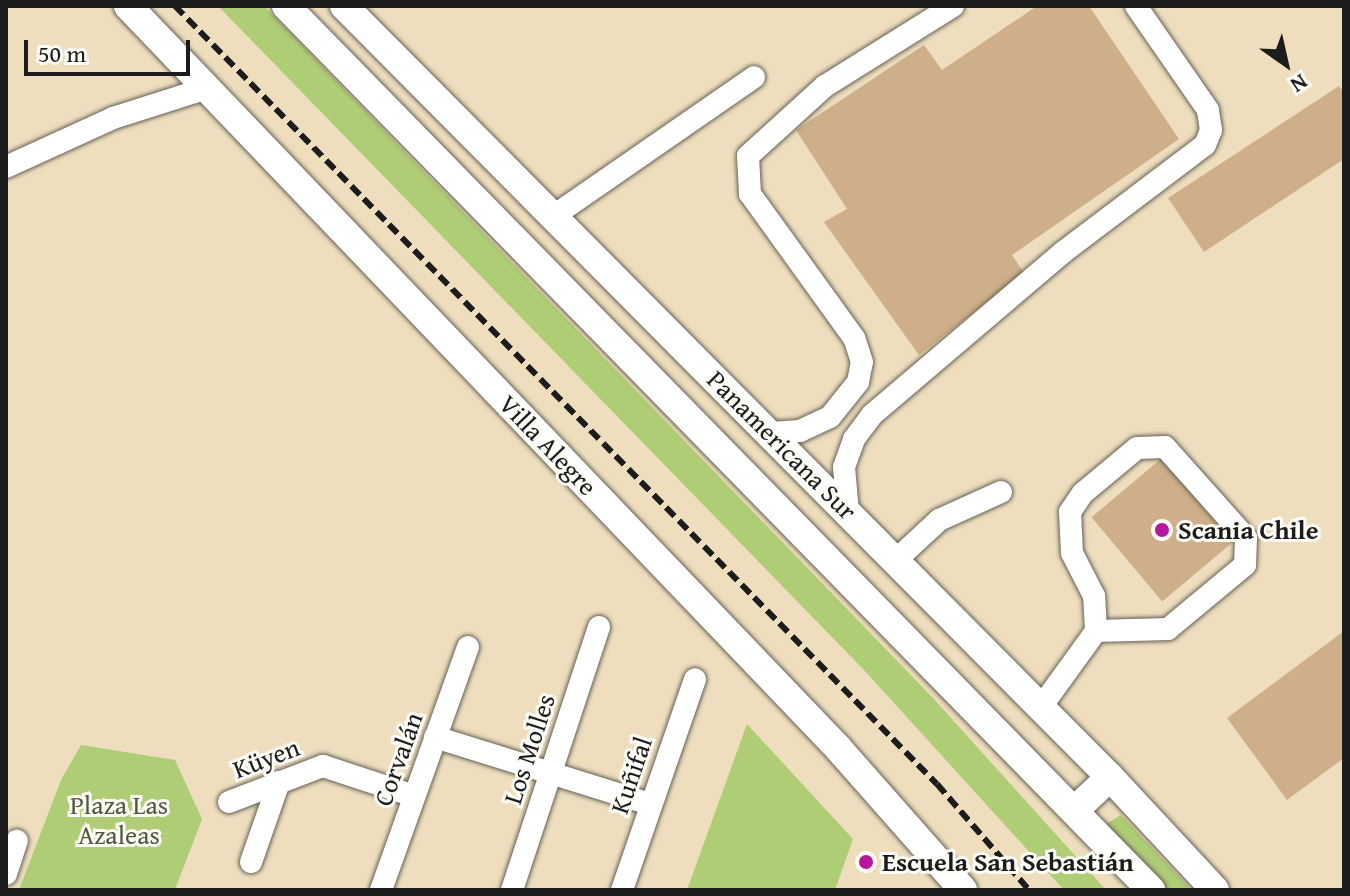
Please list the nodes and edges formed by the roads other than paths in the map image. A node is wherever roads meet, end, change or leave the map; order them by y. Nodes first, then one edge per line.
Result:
1 (128, 6) edge
2 (286, 6) edge
3 (344, 6) edge
4 (953, 6) edge
5 (1136, 6) edge
6 (754, 77) dead end
7 (207, 88) junction
8 (6, 167) edge
9 (555, 215) junction
10 (862, 362) junction
11 (893, 397) junction
12 (770, 433) junction
13 (1001, 492) dead end
14 (848, 512) junction
15 (896, 560) junction
16 (599, 627) dead end
17 (1096, 631) junction
18 (468, 647) dead end
19 (695, 679) dead end
20 (1041, 707) junction
21 (435, 737) junction
22 (550, 773) junction
23 (1110, 777) junction
24 (279, 782) junction
25 (414, 796) junction
26 (229, 802) dead end
27 (650, 804) junction
28 (1075, 810) junction
29 (17, 841) dead end
30 (251, 862) dead end
31 (6, 874) edge
32 (381, 890) edge
33 (512, 890) edge
34 (622, 890) edge
35 (963, 890) edge
36 (1151, 890) edge
37 (1215, 890) edge

1 - 7 main road, Villa Alegre
2 - 28 main road, Panamericana Sur
3 - 9 main road, Panamericana Sur
4 - 10 street
5 - 11 street
6 - 9 street
7 - 8 street
7 - 35 main road, Villa Alegre
9 - 12 main road, Panamericana Sur
10 - 11 street
10 - 12 street
11 - 14 street
12 - 14 main road, Panamericana Sur
13 - 15 street
14 - 15 main road, Panamericana Sur
15 - 20 main road, Panamericana Sur
16 - 22 street, Los Molles
17 - 17 street
17 - 20 street
18 - 21 street, Corvalán
19 - 27 street, Kuñifal
20 - 23 main road, Panamericana Sur
21 - 22 street
21 - 25 street, Corvalán
22 - 27 street
22 - 33 street, Los Molles
23 - 28 main road
23 - 37 main road, Panamericana Sur
24 - 25 street, Küyen
24 - 26 street, Küyen
24 - 30 street
25 - 32 street, Corvalán
27 - 34 street, Kuñifal
28 - 36 main road, Panamericana Sur
29 - 31 street

